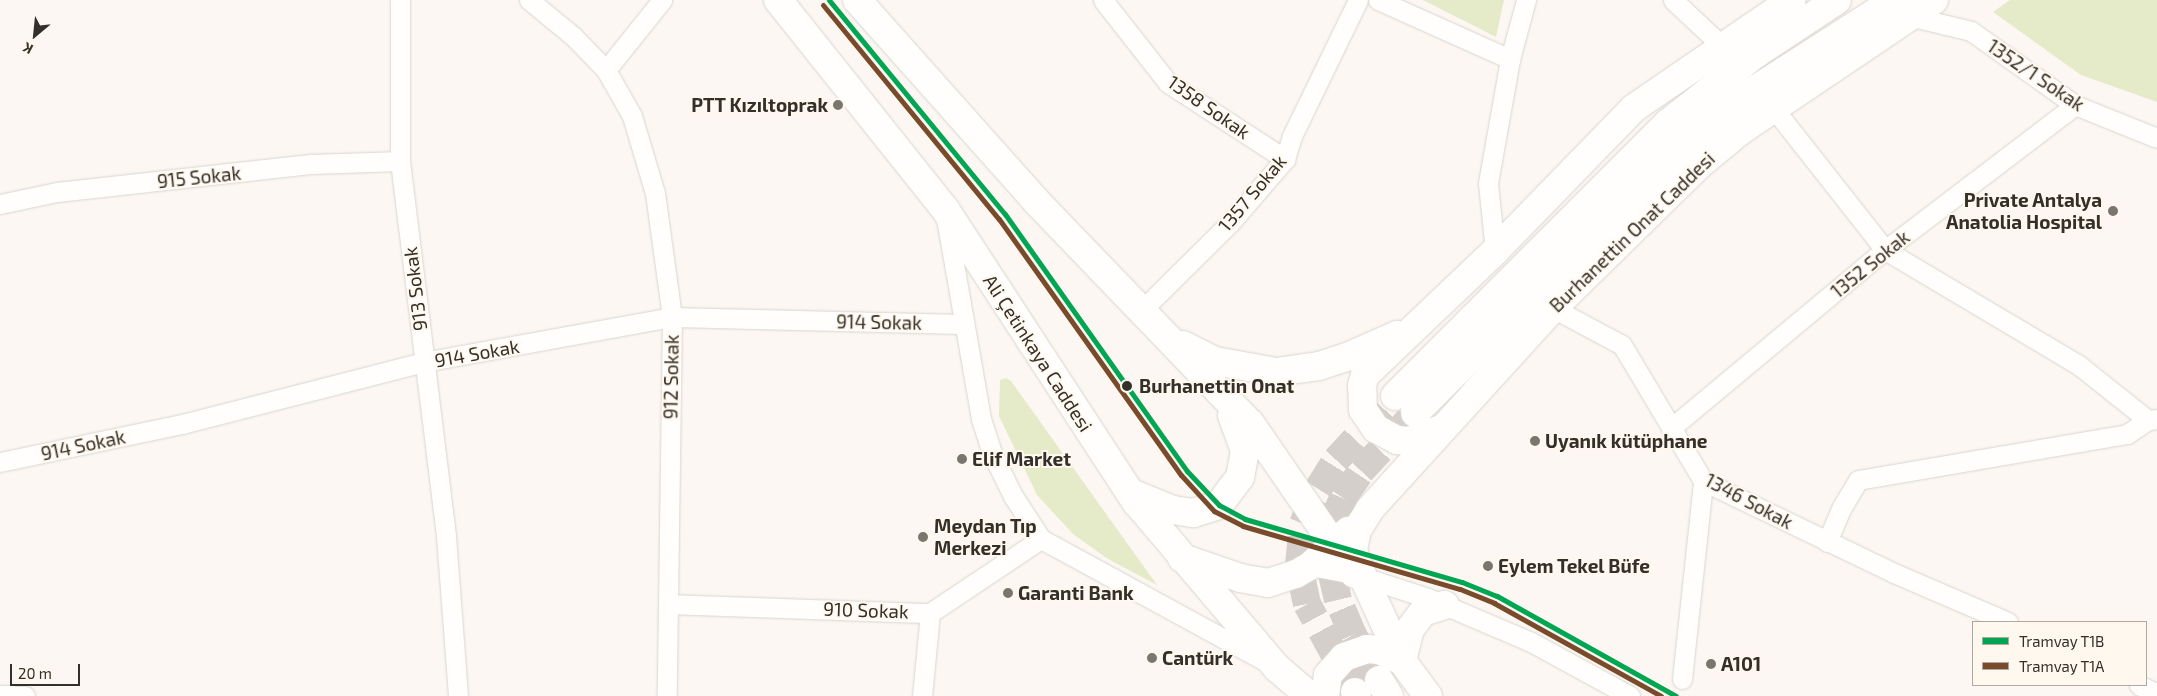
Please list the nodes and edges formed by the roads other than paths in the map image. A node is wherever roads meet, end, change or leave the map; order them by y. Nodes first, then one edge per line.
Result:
1 (400, 0) edge
2 (529, 0) edge
3 (662, 0) edge
4 (778, 0) edge
5 (857, 0) edge
6 (1103, 0) edge
7 (1358, 0) edge
8 (1378, 0) edge
9 (1526, 0) edge
10 (1673, 0) edge
11 (1792, 0) edge
12 (1837, 0) edge
13 (1934, 0) edge
14 (1904, 9) edge
15 (1721, 45) junction
16 (1510, 59) junction
17 (606, 70) junction
18 (2075, 105) junction
19 (1775, 110) junction
20 (2157, 138) edge
21 (1285, 159) junction
22 (400, 161) junction
23 (0, 204) edge
24 (945, 209) junction
25 (1885, 250) junction
26 (1495, 251) junction
27 (1553, 308) junction
28 (1141, 311) junction
29 (672, 317) junction
30 (963, 324) junction
31 (1413, 326) junction
32 (1168, 338) junction
33 (424, 362) junction
34 (1220, 393) junction
35 (2153, 419) edge
36 (1671, 428) junction
37 (1440, 429) junction
38 (0, 462) edge
39 (1703, 481) junction
40 (1132, 493) junction
41 (1370, 509) junction
42 (1041, 539) junction
43 (1827, 542) junction
44 (1335, 543) junction
45 (1180, 557) junction
46 (1310, 566) junction
47 (1358, 575) junction
48 (668, 604) junction
49 (1445, 605) junction
50 (930, 613) junction
51 (2006, 621) edge
52 (1402, 661) junction
53 (1277, 668) junction
54 (1682, 679) dead end
55 (2141, 686) edge
56 (2157, 694) edge
57 (0, 695) edge
58 (25, 696) edge
59 (458, 696) edge
60 (668, 696) edge
61 (922, 696) edge
62 (1310, 696) edge
63 (1325, 696) edge
64 (1428, 696) edge
65 (1630, 696) edge

1 - 22 street, 913 Sokak
2 - 17 street, 912 Sokak
3 - 17 street
4 - 24 main road, Ali Çetinkaya Caddesi
5 - 28 main road
6 - 21 street, 1358 Sokak
7 - 21 street, 1357 Sokak
8 - 16 street
9 - 16 street
10 - 15 street
11 - 15 main road
12 - 14 main road, Burhanettin Onat Caddesi
13 - 14 main road, Burhanettin Onat Caddesi
14 - 18 street, 1352/1 Sokak
14 - 19 main road, Burhanettin Onat Caddesi
15 - 26 main road
16 - 26 street
17 - 29 street, 912 Sokak
18 - 20 street, 1352/1 Sokak
18 - 25 street, 1352 Sokak
19 - 25 street
19 - 27 main road, Burhanettin Onat Caddesi
21 - 28 street, 1357 Sokak
22 - 23 street, 915 Sokak
22 - 33 street, 913 Sokak
24 - 30 street
24 - 40 main road, Ali Çetinkaya Caddesi
25 - 35 street
25 - 36 street, 1352 Sokak
26 - 31 main road
27 - 36 street, 1346 Sokak
27 - 37 main road, Burhanettin Onat Caddesi
28 - 32 main road
29 - 30 street, 914 Sokak
29 - 33 street, 914 Sokak
29 - 48 street, 912 Sokak
30 - 42 street
31 - 32 main road
31 - 37 main road
32 - 34 main road
33 - 38 street, 914 Sokak
33 - 59 street, 913 Sokak
34 - 40 main road
34 - 44 main road
35 - 43 street
36 - 39 street, 1346 Sokak
37 - 41 main road, Burhanettin Onat Caddesi
39 - 43 street, 1346 Sokak
39 - 54 street
40 - 45 main road, Ali Çetinkaya Caddesi
41 - 44 main road
41 - 47 main road
42 - 50 street, 910 Sokak
42 - 53 street
43 - 51 street, 1346 Sokak
44 - 46 main road
44 - 47 main road
45 - 46 main road
45 - 53 main road, Ali Çetinkaya Caddesi
46 - 47 street
47 - 49 street
47 - 52 main road
48 - 50 street, 910 Sokak
48 - 60 street, 912 Sokak
49 - 52 main road
49 - 65 street
50 - 61 street
52 - 63 main road
52 - 64 main road
53 - 62 main road, Ali Çetinkaya Caddesi
55 - 56 street
57 - 58 street

